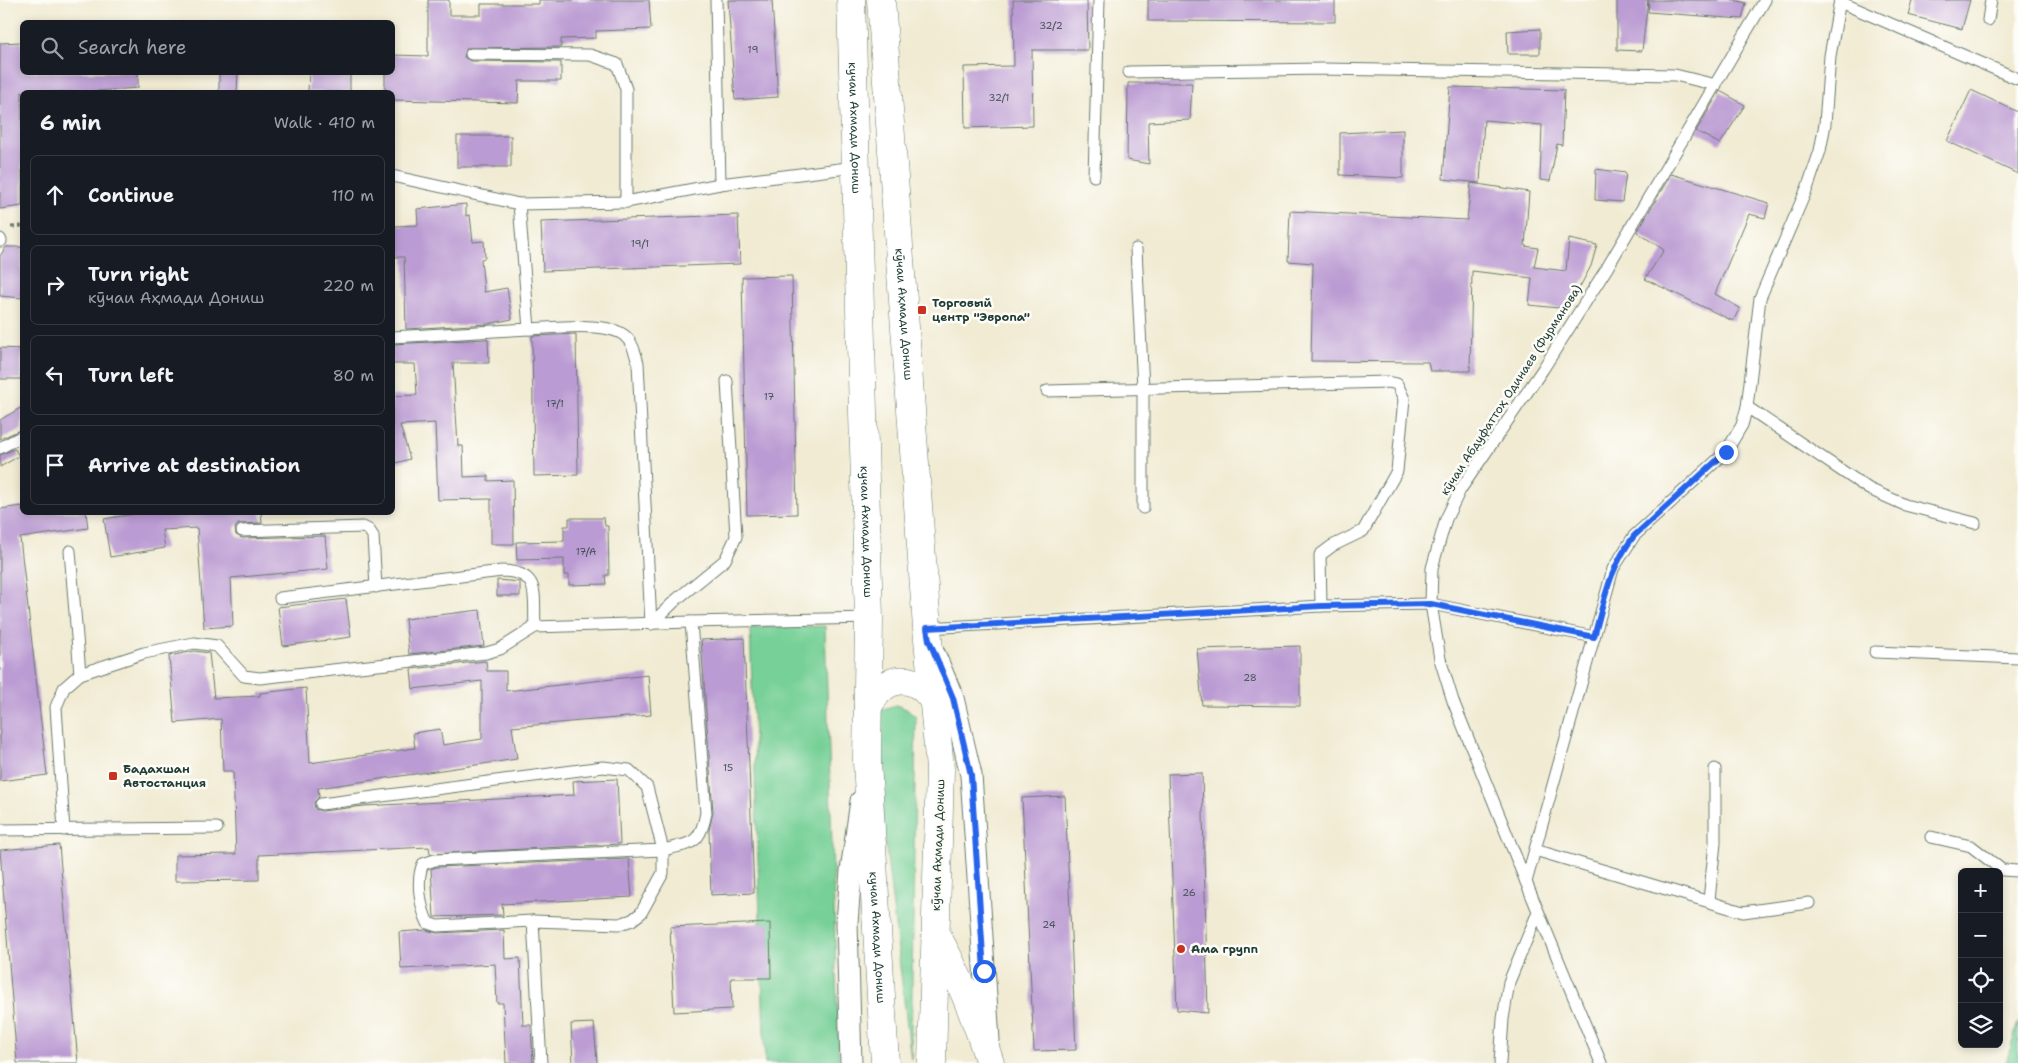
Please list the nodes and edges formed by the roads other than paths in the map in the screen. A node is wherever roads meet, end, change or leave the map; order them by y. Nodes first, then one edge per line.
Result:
1 (716, 0) edge
2 (850, 0) edge
3 (881, 0) edge
4 (1099, 0) edge
5 (1765, 0) edge
6 (1992, 0) edge
7 (1840, 1) edge
8 (1988, 20) dead end
9 (471, 54) dead end
10 (1129, 72) dead end
11 (2018, 79) edge
12 (1716, 84) junction
13 (855, 167) junction
14 (1094, 176) dead end
15 (395, 177) edge
16 (720, 184) junction
17 (626, 202) junction
18 (519, 204) junction
19 (1136, 249) dead end
20 (529, 329) junction
21 (395, 336) edge
22 (727, 381) dead end
23 (1142, 388) junction
24 (1047, 391) dead end
25 (1747, 407) junction
26 (20, 437) edge
27 (0, 448) edge
28 (1142, 508) dead end
29 (1974, 524) dead end
30 (242, 531) dead end
31 (70, 551) dead end
32 (376, 586) junction
33 (280, 598) dead end
34 (1431, 604) junction
35 (1321, 606) junction
36 (869, 618) junction
37 (691, 622) junction
38 (651, 624) junction
39 (535, 627) junction
40 (928, 634) junction
41 (1594, 637) junction
42 (1876, 652) dead end
43 (2018, 658) edge
44 (80, 674) junction
45 (936, 705) junction
46 (868, 707) junction
47 (867, 762) junction
48 (1715, 769) dead end
49 (321, 804) dead end
50 (217, 828) dead end
51 (0, 830) edge
52 (64, 830) junction
53 (1931, 837) dead end
54 (663, 850) junction
55 (1535, 850) junction
56 (2018, 871) edge
57 (1526, 882) junction
58 (1709, 900) junction
59 (1809, 903) dead end
60 (1538, 912) junction
61 (533, 921) junction
62 (936, 934) junction
63 (542, 1063) edge
64 (851, 1063) edge
65 (885, 1063) edge
66 (932, 1063) edge
67 (990, 1063) edge
68 (1500, 1063) edge
69 (1601, 1063) edge

1 - 16 lane
2 - 13 street, кучаи Ахмади Дониш
3 - 40 street, кӯчаи Аҳмади Дониш
4 - 14 lane
5 - 12 lane, кӯчаи Абдуфаттоҳ Одинаев (Фурманова)
6 - 8 lane
7 - 11 lane
7 - 25 lane
9 - 17 lane
10 - 12 lane
12 - 34 lane, кӯчаи Абдуфаттоҳ Одинаев (Фурманова)
13 - 16 lane
13 - 36 street, кучаи Ахмади Дониш
15 - 18 lane
16 - 17 lane
17 - 18 lane
18 - 20 lane
19 - 23 lane
20 - 21 lane
20 - 38 lane
22 - 38 lane
23 - 24 lane
23 - 28 lane
23 - 35 lane
25 - 29 lane
25 - 41 lane
26 - 27 lane
30 - 32 lane
31 - 44 lane
32 - 33 lane
32 - 39 lane
34 - 35 lane
34 - 41 lane
34 - 57 lane, кӯчаи Абдуфаттоҳ Одинаев (Фурманова)
35 - 40 lane
36 - 37 lane
36 - 46 street, кучаи Ахмади Дониш
37 - 38 lane
37 - 54 lane
38 - 39 lane
39 - 44 lane
40 - 45 street, кӯчаи Аҳмади Дониш
40 - 67 street
41 - 55 lane
42 - 43 lane
44 - 52 lane
45 - 46 street
45 - 62 street, кӯчаи Аҳмади Дониш
46 - 47 street, кучаи Ахмади Дониш
47 - 64 street
47 - 65 street, кучаи Ахмади Дониш
48 - 58 lane
49 - 54 lane
50 - 52 lane
51 - 52 lane
53 - 56 lane
54 - 61 lane
54 - 61 lane
55 - 57 lane
55 - 58 lane
57 - 60 lane, кӯчаи Абдуфаттоҳ Одинаев (Фурманова)
58 - 59 lane
60 - 68 lane
60 - 69 lane, кӯчаи Абдуфаттоҳ Одинаев (Фурманова)
61 - 63 lane
62 - 66 street, кӯчаи Аҳмади Дониш
62 - 67 street

